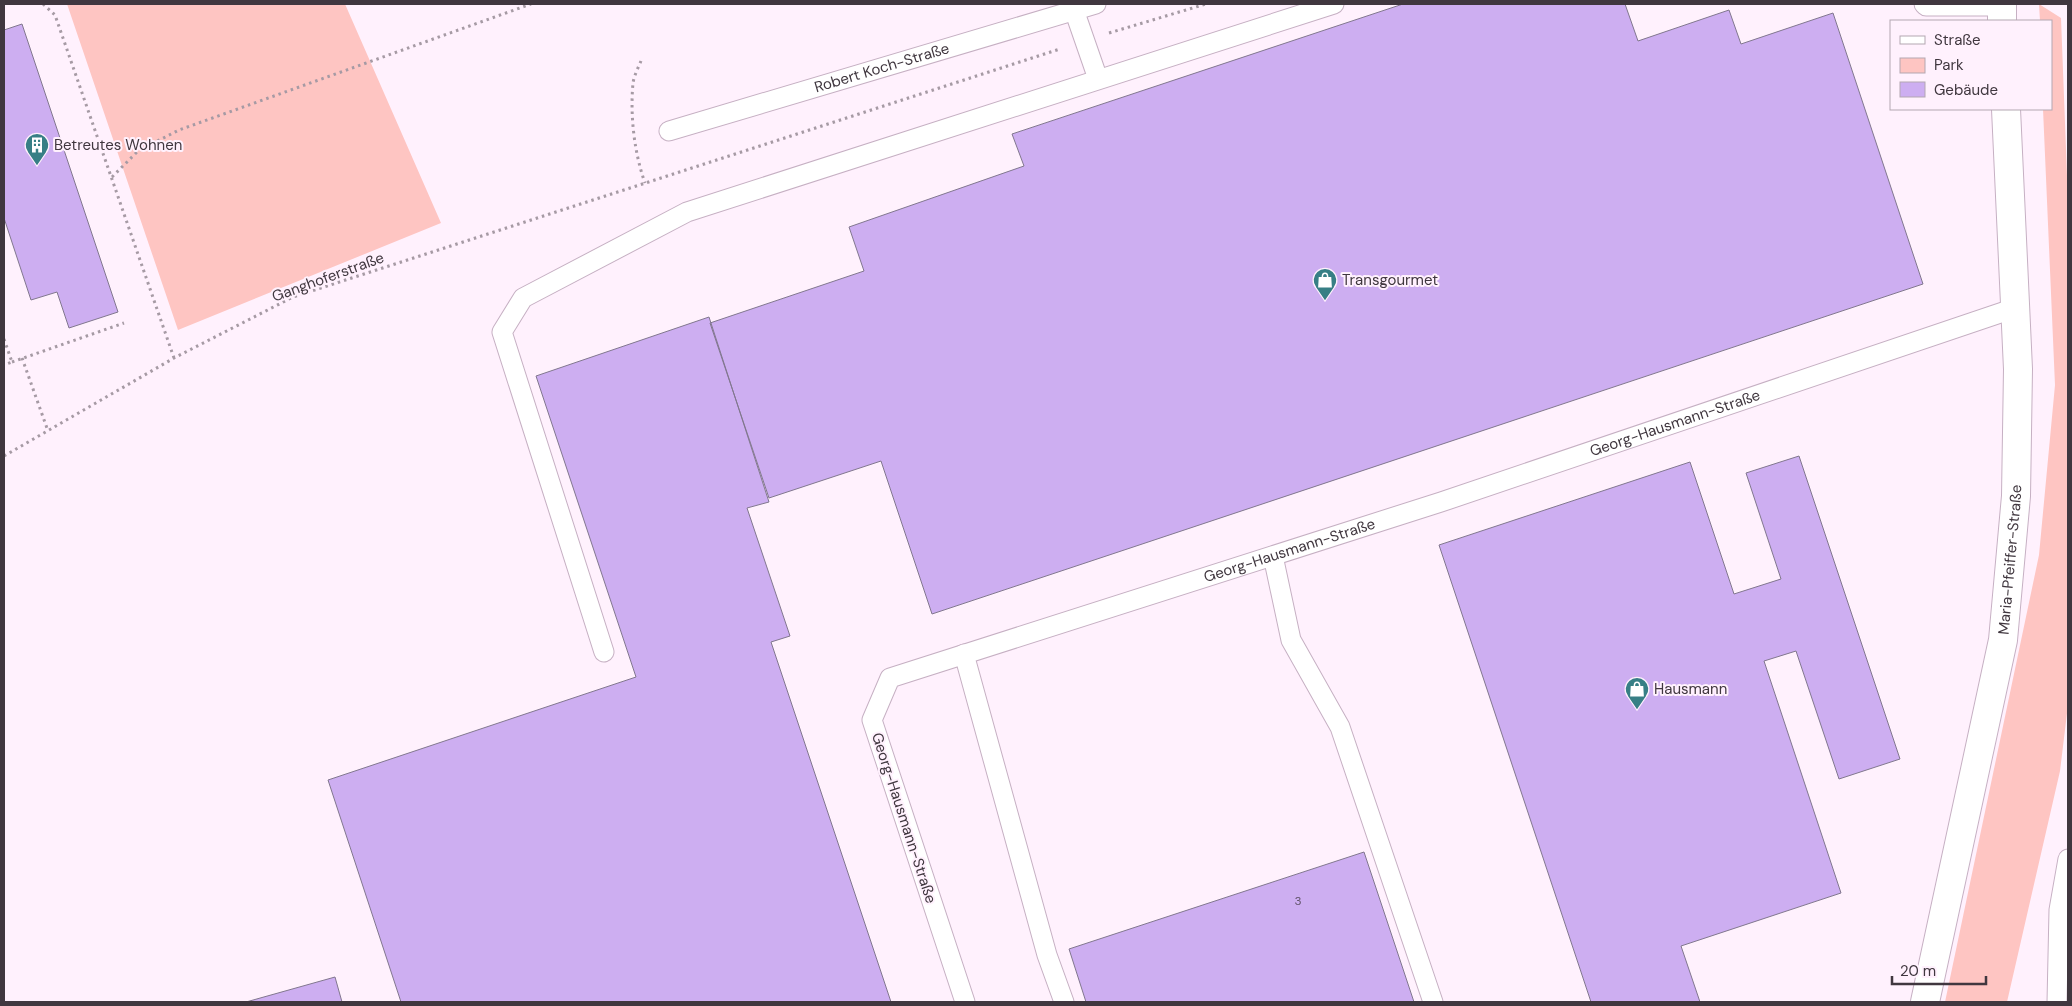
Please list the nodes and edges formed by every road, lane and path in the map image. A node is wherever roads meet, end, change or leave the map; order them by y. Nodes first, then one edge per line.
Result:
1 (43, 4) edge
2 (531, 4) edge
3 (1096, 4) edge
4 (1206, 4) edge
5 (1334, 4) edge
6 (1924, 4) edge
7 (1074, 7) edge
8 (2002, 10) edge
9 (1085, 41) junction
10 (641, 61) dead end
11 (1098, 79) junction
12 (2006, 110) edge
13 (669, 131) dead end
14 (112, 177) junction
15 (645, 183) junction
16 (2014, 308) junction
17 (124, 323) dead end
18 (4, 339) edge
19 (22, 358) junction
20 (174, 358) junction
21 (12, 362) junction
22 (4, 365) edge
23 (48, 431) junction
24 (4, 456) edge
25 (1273, 556) junction
26 (604, 652) dead end
27 (964, 654) junction
28 (2068, 859) edge
29 (965, 1002) edge
30 (1064, 1002) edge
31 (1434, 1002) edge
32 (1926, 1002) edge
33 (2057, 1002) edge

1 - 14 path
2 - 14 path
3 - 7 lane, Robert Koch-Straße
4 - 9 path, Ganghoferstraße
5 - 11 lane
6 - 8 lane
7 - 9 lane
7 - 13 lane, Robert Koch-Straße
9 - 11 lane
9 - 15 path, Ganghoferstraße
10 - 15 path
11 - 26 lane
12 - 16 main road, Maria-Pfeiffer-Straße
14 - 20 path
15 - 20 path, Ganghoferstraße
16 - 25 lane, Georg-Hausmann-Straße
16 - 32 main road, Maria-Pfeiffer-Straße
17 - 19 path
18 - 21 path
19 - 21 path
19 - 23 path
20 - 23 path, Ganghoferstraße
21 - 22 path
23 - 24 path, Ganghoferstraße
25 - 27 lane, Georg-Hausmann-Straße
25 - 31 lane
27 - 29 lane, Georg-Hausmann-Straße
27 - 30 lane
28 - 33 lane

